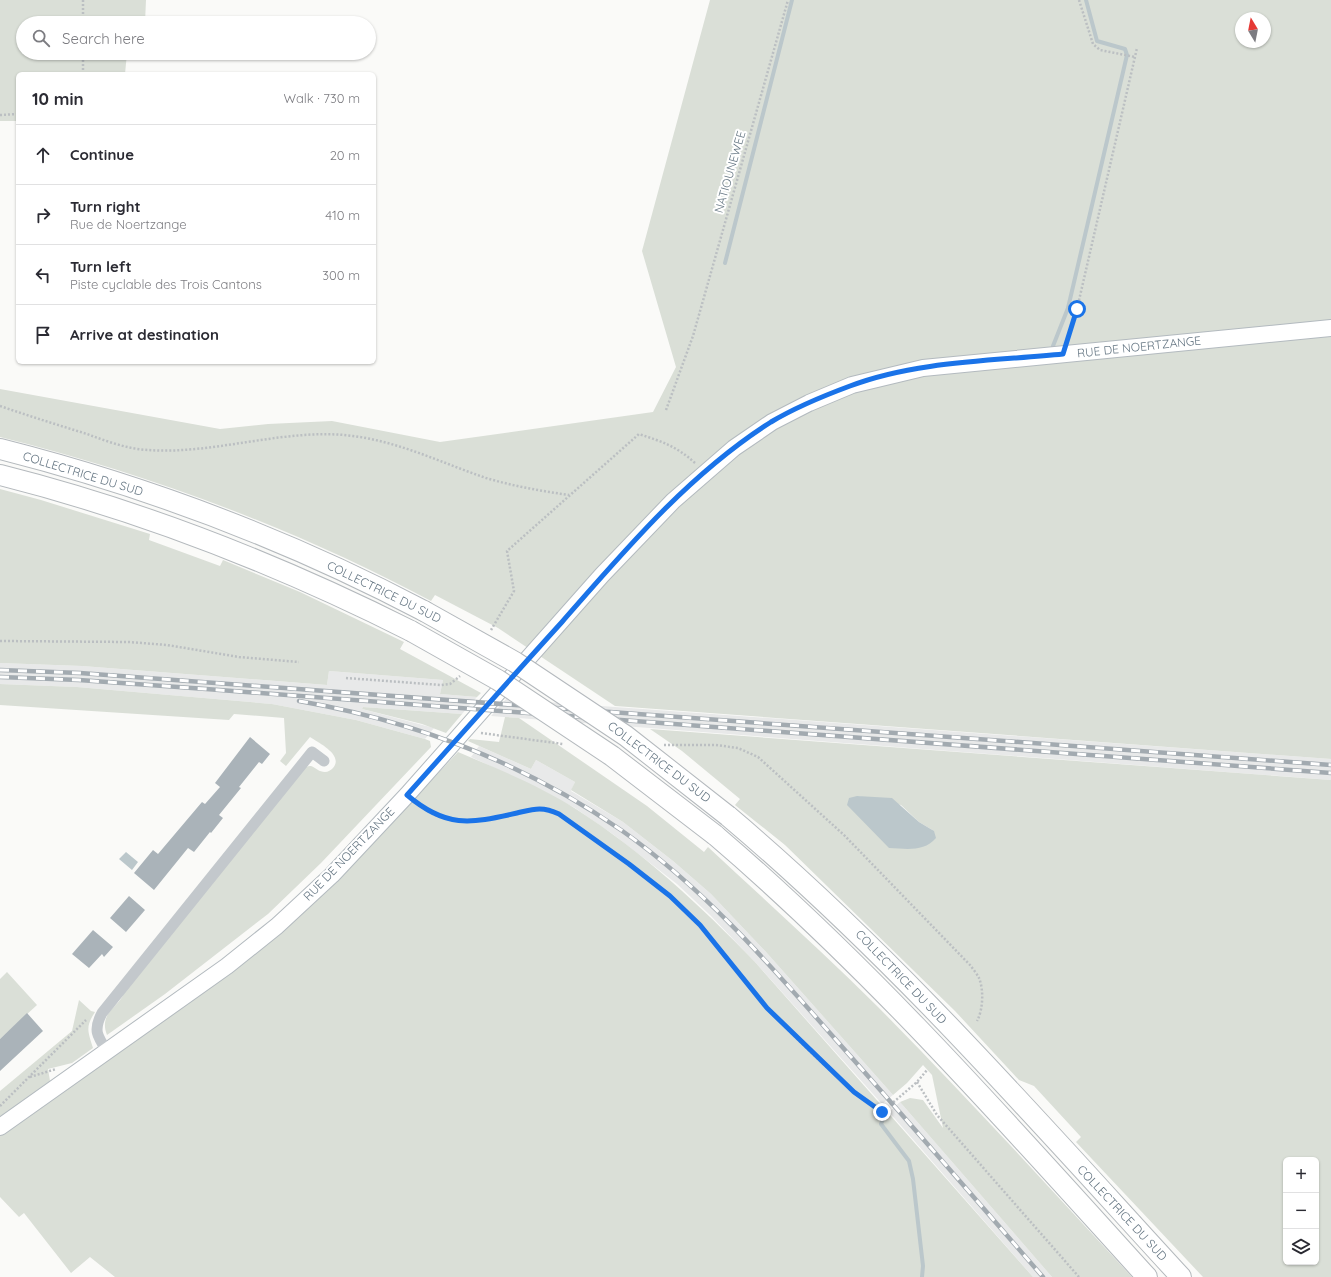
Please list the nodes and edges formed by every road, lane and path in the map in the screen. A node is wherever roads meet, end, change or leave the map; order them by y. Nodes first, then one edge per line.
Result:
1 (83, 0) edge
2 (788, 0) edge
3 (1079, 0) edge
4 (83, 16) edge
5 (1137, 48) dead end
6 (1135, 57) junction
7 (83, 60) edge
8 (82, 72) edge
9 (16, 114) edge
10 (0, 115) edge
11 (1331, 328) edge
12 (1063, 354) junction
13 (0, 406) edge
14 (666, 410) dead end
15 (0, 449) edge
16 (695, 463) dead end
17 (0, 475) edge
18 (569, 495) junction
19 (494, 625) dead end
20 (0, 641) edge
21 (300, 662) dead end
22 (346, 678) dead end
23 (458, 679) dead end
24 (465, 730) junction
25 (571, 744) dead end
26 (662, 745) dead end
27 (324, 761) dead end
28 (407, 795) junction
29 (91, 1015) dead end
30 (977, 1021) dead end
31 (107, 1051) junction
32 (927, 1070) dead end
33 (917, 1082) junction
34 (0, 1106) edge
35 (0, 1127) edge
36 (1079, 1277) edge
37 (1147, 1277) edge
38 (1181, 1277) edge

1 - 4 path
2 - 14 path, NATIOUNEWEE
3 - 6 path
5 - 6 path
6 - 12 path
7 - 8 path
9 - 10 path
11 - 12 main road, RUE DE NOERTZANGE
12 - 24 main road, RUE DE NOERTZANGE
13 - 18 path
15 - 38 highway, COLLECTRICE DU SUD, bridge
16 - 18 path
17 - 37 highway, COLLECTRICE DU SUD, bridge
18 - 19 path
20 - 21 path
22 - 23 path
24 - 25 path
24 - 28 main road, RUE DE NOERTZANGE
26 - 30 path
27 - 31 street
28 - 31 main road, RUE DE NOERTZANGE
28 - 33 path
29 - 34 path
31 - 35 main road, RUE DE NOERTZANGE
32 - 33 path
33 - 36 path

